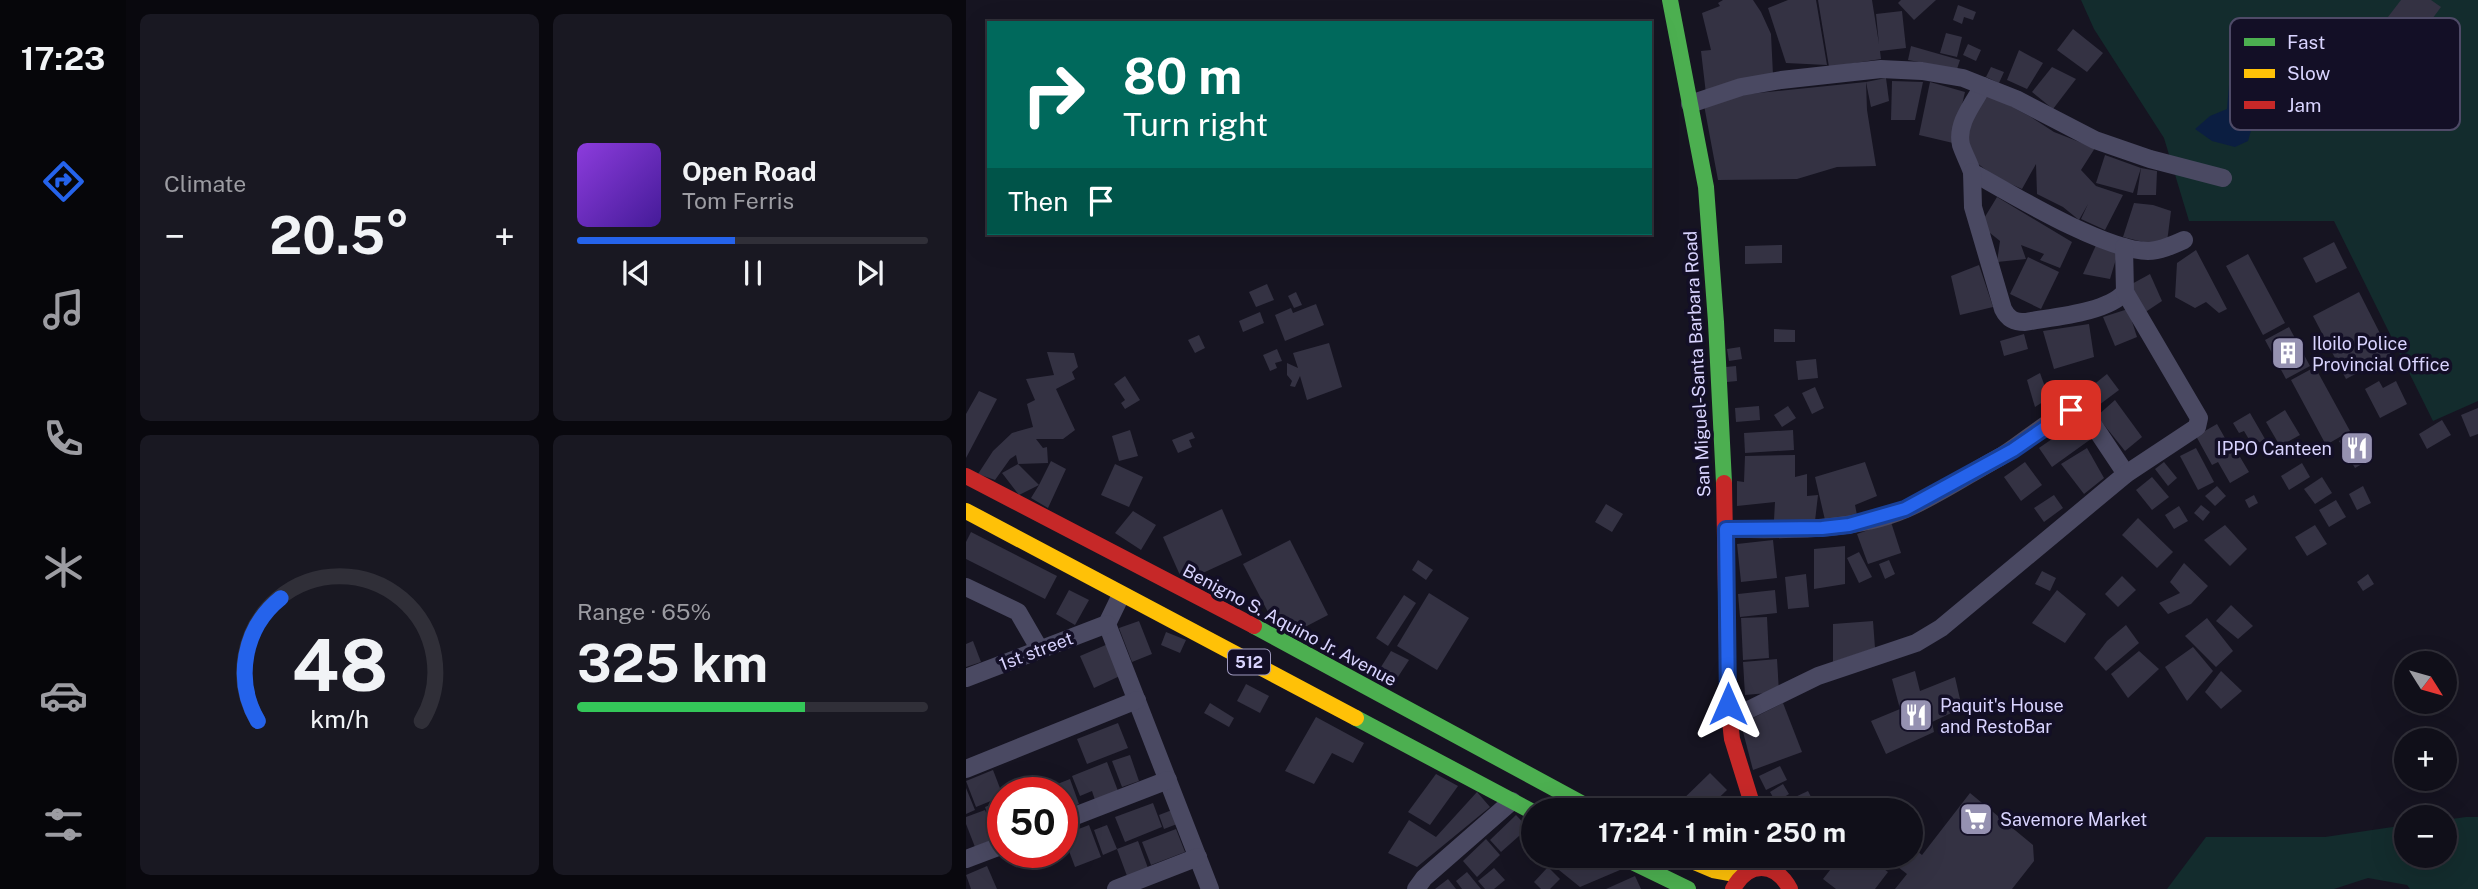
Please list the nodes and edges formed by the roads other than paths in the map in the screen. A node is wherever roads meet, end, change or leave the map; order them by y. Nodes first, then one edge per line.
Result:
1 (1670, 0) edge
2 (1983, 86) junction
3 (1690, 104) junction
4 (1972, 172) junction
5 (2222, 178) dead end
6 (2184, 240) dead end
7 (2124, 247) junction
8 (2125, 292) junction
9 (2126, 474) junction
10 (966, 476) edge
11 (966, 511) edge
12 (1726, 529) junction
13 (966, 588) edge
14 (1121, 595) junction
15 (1107, 624) junction
16 (1040, 650) junction
17 (966, 678) edge
18 (1136, 700) junction
19 (1730, 719) junction
20 (1452, 735) junction
21 (1437, 762) junction
22 (966, 769) edge
23 (1168, 780) junction
24 (1571, 798) edge
25 (1750, 798) edge
26 (1511, 801) junction
27 (1521, 806) edge
28 (1078, 815) edge
29 (987, 851) edge
30 (1198, 857) junction
31 (966, 859) edge
32 (1645, 868) edge
33 (1708, 868) edge
34 (1781, 868) edge
35 (1746, 872) edge
36 (1789, 885) edge
37 (1116, 889) edge
38 (1210, 889) edge
39 (1416, 889) edge
40 (1688, 889) edge

1 - 3 main road, San Miguel-Santa Barbara Road
2 - 3 street
2 - 4 street
2 - 5 street
3 - 12 main road, San Miguel-Santa Barbara Road
4 - 7 street
4 - 8 street
6 - 7 street
7 - 8 street
8 - 9 street
9 - 12 street
9 - 19 street
10 - 20 main road, Benigno S. Aquino Jr. Avenue / 512
11 - 14 main road, 512
12 - 19 main road, San Miguel-Santa Barbara Road
13 - 16 street
14 - 15 street
14 - 21 main road, 512
15 - 16 street, 1st street
15 - 18 street
16 - 17 street, 1st street
18 - 22 street
18 - 23 street
19 - 25 main road, San Miguel-Santa Barbara Road
20 - 21 main road
20 - 24 main road, Benigno S. Aquino Jr. Avenue / 512
21 - 26 main road, 512
23 - 28 street
23 - 30 street
26 - 27 main road, 512
26 - 39 street
29 - 31 street
30 - 37 street
30 - 38 street
32 - 40 main road
33 - 35 main road
34 - 36 main road
35 - 36 main road

